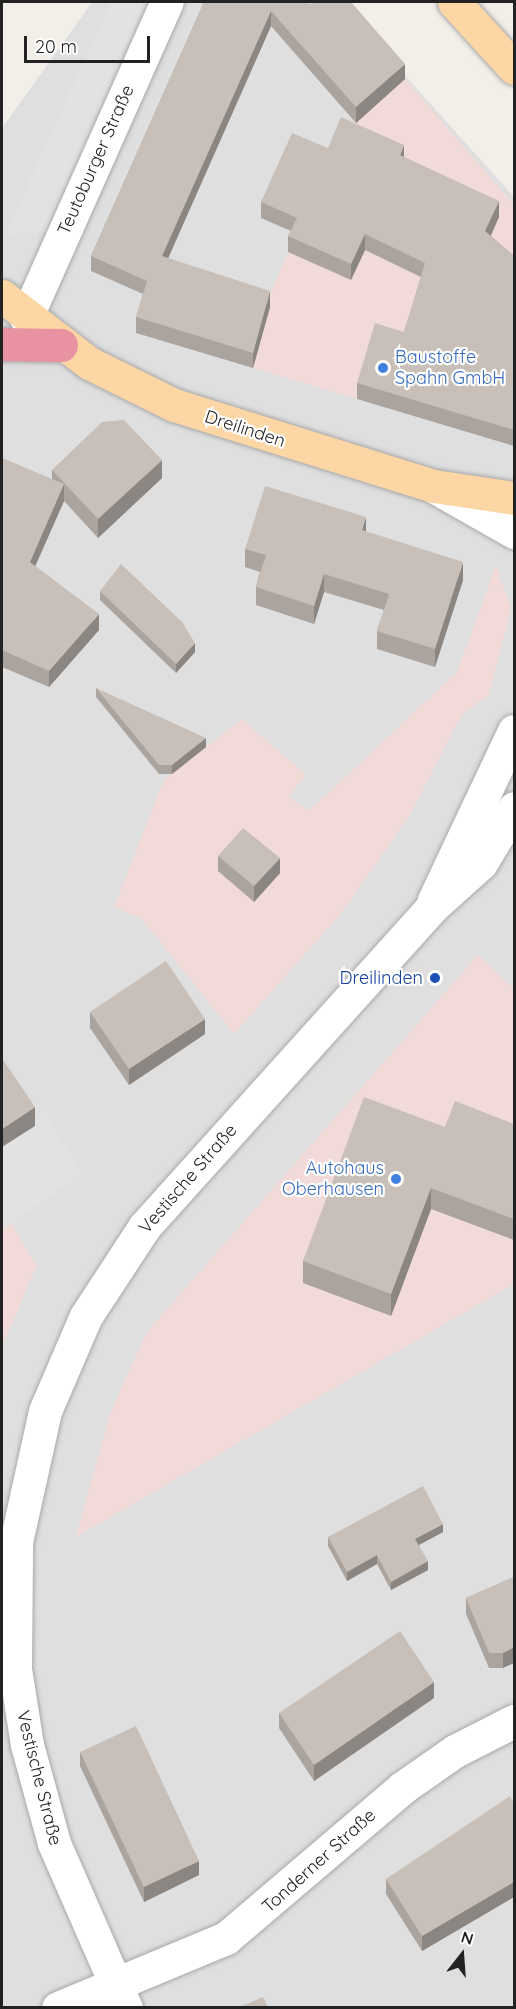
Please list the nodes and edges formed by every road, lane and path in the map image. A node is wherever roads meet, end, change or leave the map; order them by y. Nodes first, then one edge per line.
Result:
1 (167, 2) edge
2 (454, 2) edge
3 (514, 68) edge
4 (2, 296) edge
5 (26, 318) junction
6 (2, 344) edge
7 (61, 345) junction
8 (434, 486) junction
9 (514, 498) edge
10 (514, 532) edge
11 (514, 731) edge
12 (514, 808) edge
13 (431, 908) junction
14 (12, 1497) edge
15 (514, 1722) edge
16 (122, 1997) edge
17 (58, 2007) edge

1 - 5 street, Teutoburger Straße
2 - 3 main road
4 - 5 main road, Dreilinden
5 - 7 main road, Dreilinden
6 - 7 highway
7 - 8 main road, Dreilinden
8 - 9 main road, Dreilinden
8 - 10 street
11 - 13 street, Vestische Straße
12 - 13 street, Vestische Straße
13 - 14 street, Vestische Straße
14 - 16 street, Vestische Straße
15 - 16 street, Tonderner Straße
16 - 17 street, Tonderner Straße

